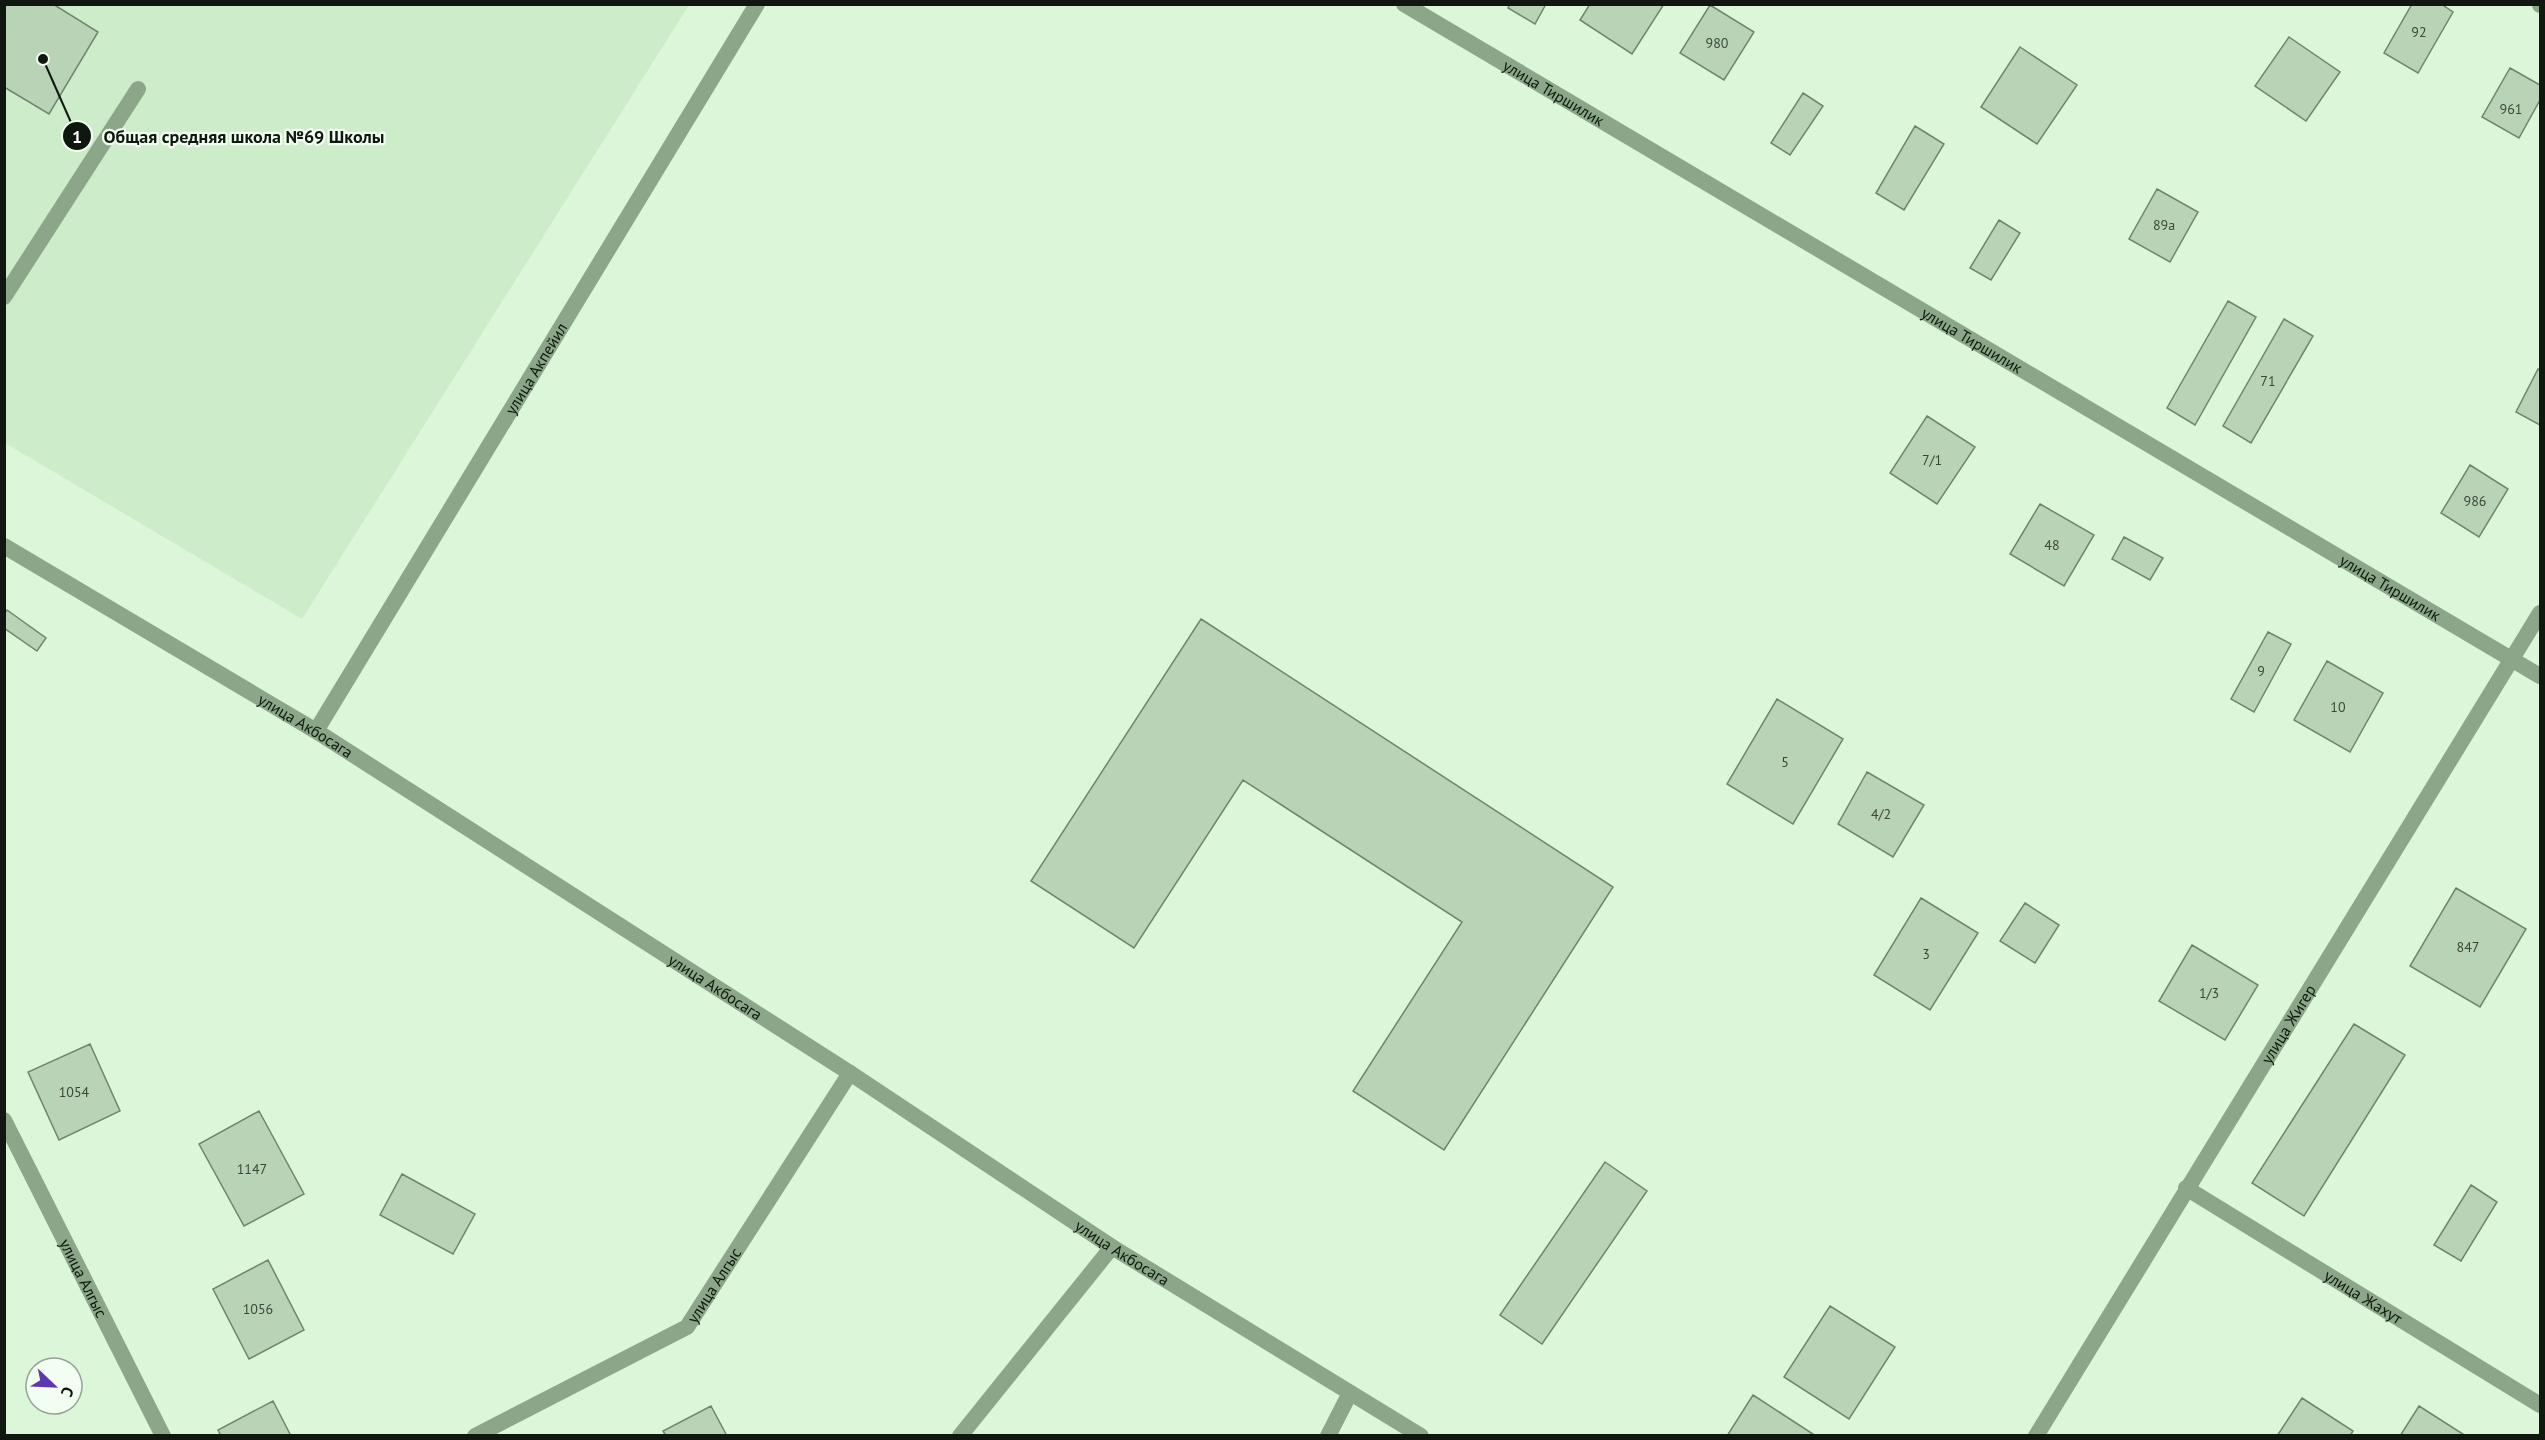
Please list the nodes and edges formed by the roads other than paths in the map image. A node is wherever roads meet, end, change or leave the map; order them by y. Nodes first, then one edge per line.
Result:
1 (757, 4) edge
2 (1404, 4) edge
3 (138, 89) dead end
4 (4, 297) edge
5 (4, 546) edge
6 (2541, 614) edge
7 (2513, 659) junction
8 (2541, 676) edge
9 (316, 731) junction
10 (850, 1073) junction
11 (4, 1119) edge
12 (2186, 1188) junction
13 (1112, 1247) junction
14 (1350, 1393) junction
15 (2541, 1405) edge
16 (163, 1436) edge
17 (475, 1436) edge
18 (960, 1436) edge
19 (1328, 1436) edge
20 (1421, 1436) edge
21 (2036, 1436) edge

1 - 9 street, улица Акпейил
2 - 7 street, улица Тиршилик
3 - 4 street
5 - 9 street, улица Акбосага
6 - 7 street, улица Жигер
7 - 8 street, улица Тиршилик
7 - 12 street, улица Жигер
9 - 10 street, улица Акбосага
10 - 13 street, улица Акбосага
10 - 17 street, улица Алгыс
11 - 16 street, улица Алгыс
12 - 15 street, улица Жахут
12 - 21 street, улица Жигер
13 - 14 street, улица Акбосага
13 - 18 street
14 - 19 street
14 - 20 street, улица Акбосага

